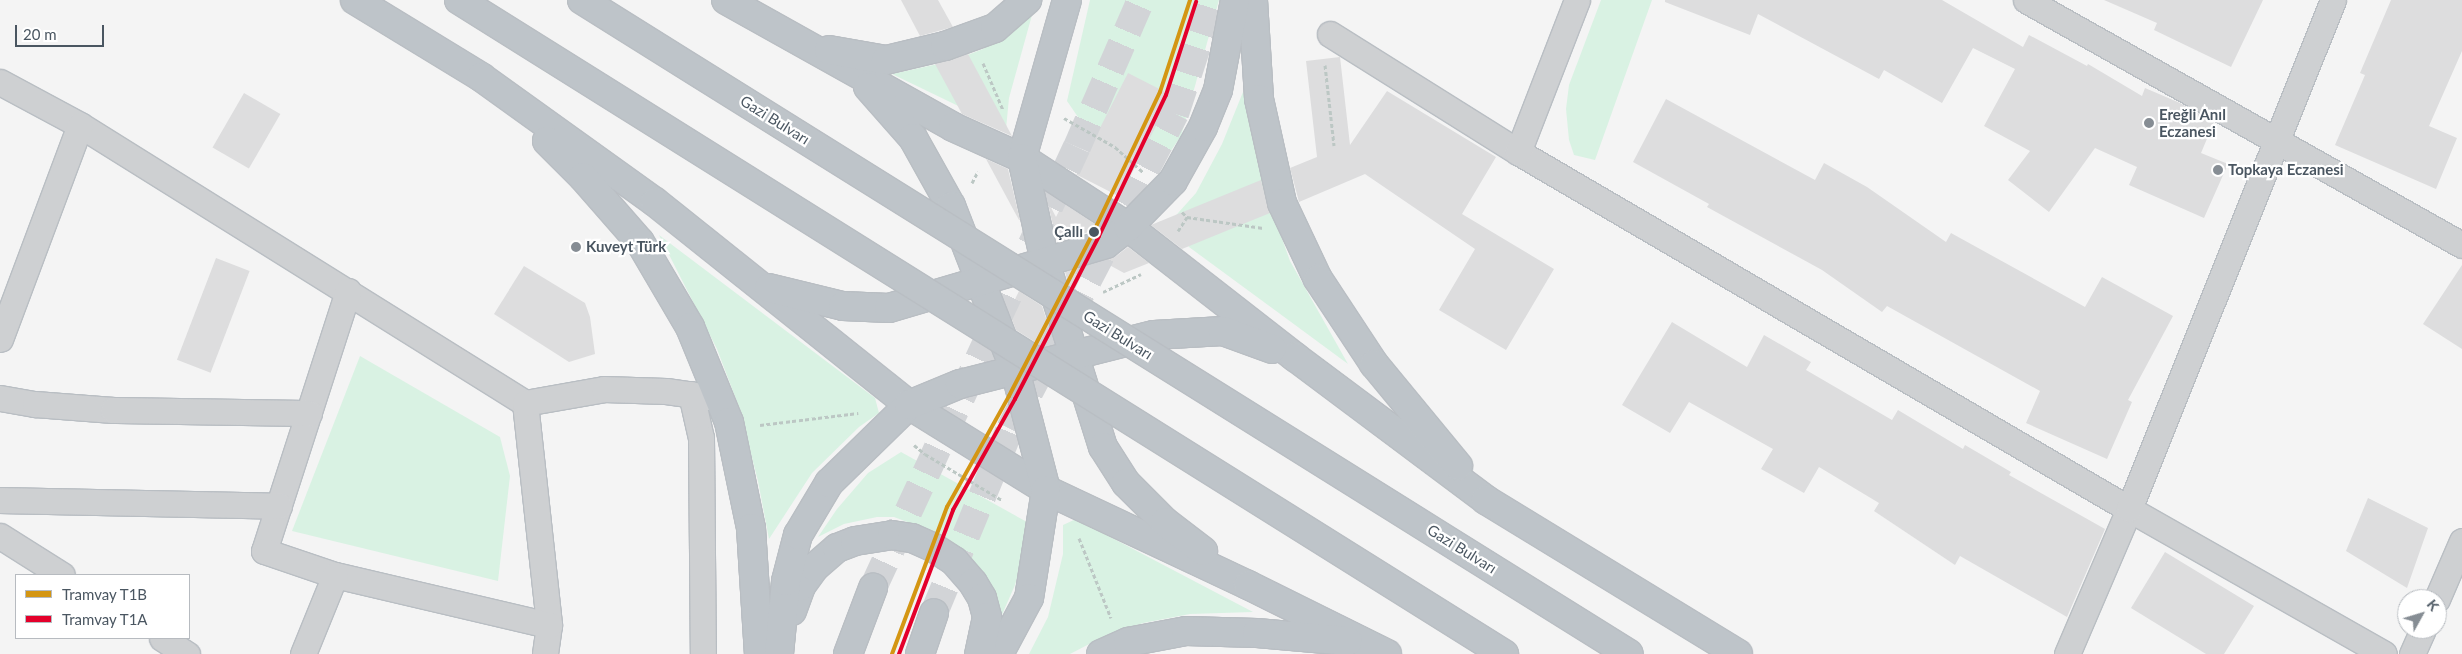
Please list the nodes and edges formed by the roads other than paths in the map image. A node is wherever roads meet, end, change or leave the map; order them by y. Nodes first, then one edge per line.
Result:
1 (355, 0) edge
2 (459, 0) edge
3 (582, 0) edge
4 (726, 0) edge
5 (1027, 0) edge
6 (1067, 0) edge
7 (1235, 0) edge
8 (1253, 0) edge
9 (1577, 0) edge
10 (2026, 0) edge
11 (2333, 0) edge
12 (1330, 34) dead end
13 (809, 47) junction
14 (855, 72) junction
15 (481, 77) junction
16 (0, 82) edge
17 (80, 125) junction
18 (2275, 141) junction
19 (1518, 152) junction
20 (1022, 158) junction
21 (1128, 227) junction
22 (2462, 245) edge
23 (1044, 262) junction
24 (981, 281) junction
25 (760, 286) junction
26 (348, 291) junction
27 (0, 339) edge
28 (1074, 355) junction
29 (1295, 357) junction
30 (1015, 370) junction
31 (691, 394) junction
32 (0, 398) edge
33 (720, 400) junction
34 (525, 403) junction
35 (909, 405) junction
36 (309, 413) junction
37 (1046, 490) junction
38 (0, 500) edge
39 (1486, 500) junction
40 (279, 506) junction
41 (2129, 509) junction
42 (0, 536) edge
43 (2462, 541) edge
44 (60, 574) edge
45 (335, 575) junction
46 (1248, 585) junction
47 (872, 588) tunnel mouth
48 (2440, 589) edge
49 (934, 613) tunnel mouth
50 (549, 625) junction
51 (164, 639) edge
52 (2419, 639) edge
53 (1376, 648) edge
54 (773, 649) edge
55 (187, 654) edge
56 (303, 654) edge
57 (545, 654) edge
58 (703, 654) edge
59 (848, 654) edge
60 (920, 654) edge
61 (979, 654) edge
62 (999, 654) edge
63 (1100, 654) edge
64 (1504, 654) edge
65 (1630, 654) edge
66 (1738, 654) edge
67 (2067, 654) edge
68 (2384, 654) edge
69 (2412, 654) edge

1 - 15 highway
2 - 64 highway, bridge
3 - 65 highway, Gazi Bulvarı, bridge
4 - 13 highway
5 - 13 highway
6 - 20 highway
7 - 21 highway
8 - 39 highway
9 - 19 street
10 - 18 street
11 - 18 street
12 - 19 street
13 - 14 highway
14 - 20 highway
14 - 24 highway
15 - 25 highway
15 - 33 highway
16 - 17 street
17 - 26 street
17 - 27 street
18 - 22 street
18 - 41 street
19 - 41 street
20 - 21 highway
20 - 23 highway
21 - 23 highway
21 - 29 highway
23 - 24 highway
23 - 28 highway
24 - 25 highway
24 - 30 highway
25 - 35 highway
26 - 34 street
26 - 36 street
28 - 29 highway
28 - 30 highway
28 - 46 highway
29 - 39 highway
30 - 35 highway
30 - 37 highway
31 - 33 street
31 - 34 street
31 - 58 street
32 - 36 street
33 - 54 highway
34 - 50 street
35 - 37 highway
35 - 54 highway
36 - 40 street
37 - 46 highway
37 - 62 highway
38 - 40 street
39 - 66 highway
40 - 45 street
41 - 67 street
41 - 68 street
42 - 44 street
43 - 48 street
45 - 50 street
45 - 56 street
46 - 53 highway
47 - 59 highway
49 - 60 highway
50 - 57 street
51 - 55 street
52 - 69 street
53 - 63 highway
54 - 61 highway

